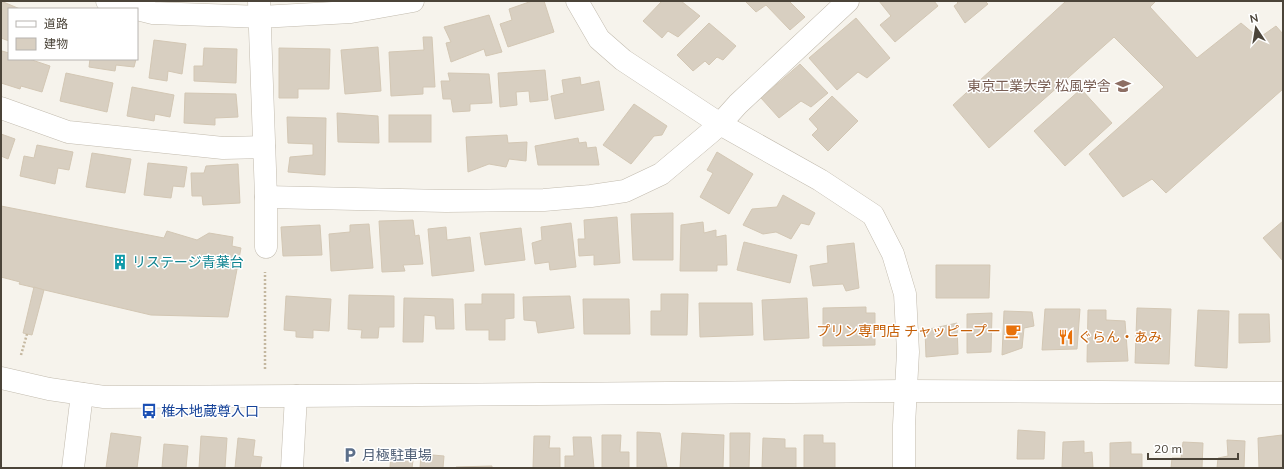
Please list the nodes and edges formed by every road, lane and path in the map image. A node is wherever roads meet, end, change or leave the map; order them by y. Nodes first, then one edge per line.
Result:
1 (107, 1) edge
2 (414, 1) edge
3 (577, 1) edge
4 (848, 1) edge
5 (133, 8) edge
6 (138, 9) edge
7 (260, 9) edge
8 (1, 108) edge
9 (720, 124) junction
10 (264, 147) junction
11 (266, 197) junction
12 (266, 248) joint
13 (27, 334) dead end
14 (19, 361) dead end
15 (264, 374) dead end
16 (1, 378) edge
17 (906, 390) junction
18 (82, 394) junction
19 (1283, 394) edge
20 (296, 396) junction
21 (73, 468) edge
22 (292, 468) edge
23 (904, 468) edge

1 - 5 street
2 - 7 street
3 - 9 street
4 - 9 street
6 - 7 street
7 - 10 street
8 - 10 street
9 - 11 street
9 - 17 street
10 - 11 street
11 - 12 street
12 - 15 path
13 - 14 path
16 - 18 street
17 - 19 street
17 - 20 street
17 - 23 street
18 - 20 street
18 - 21 street
20 - 22 street

